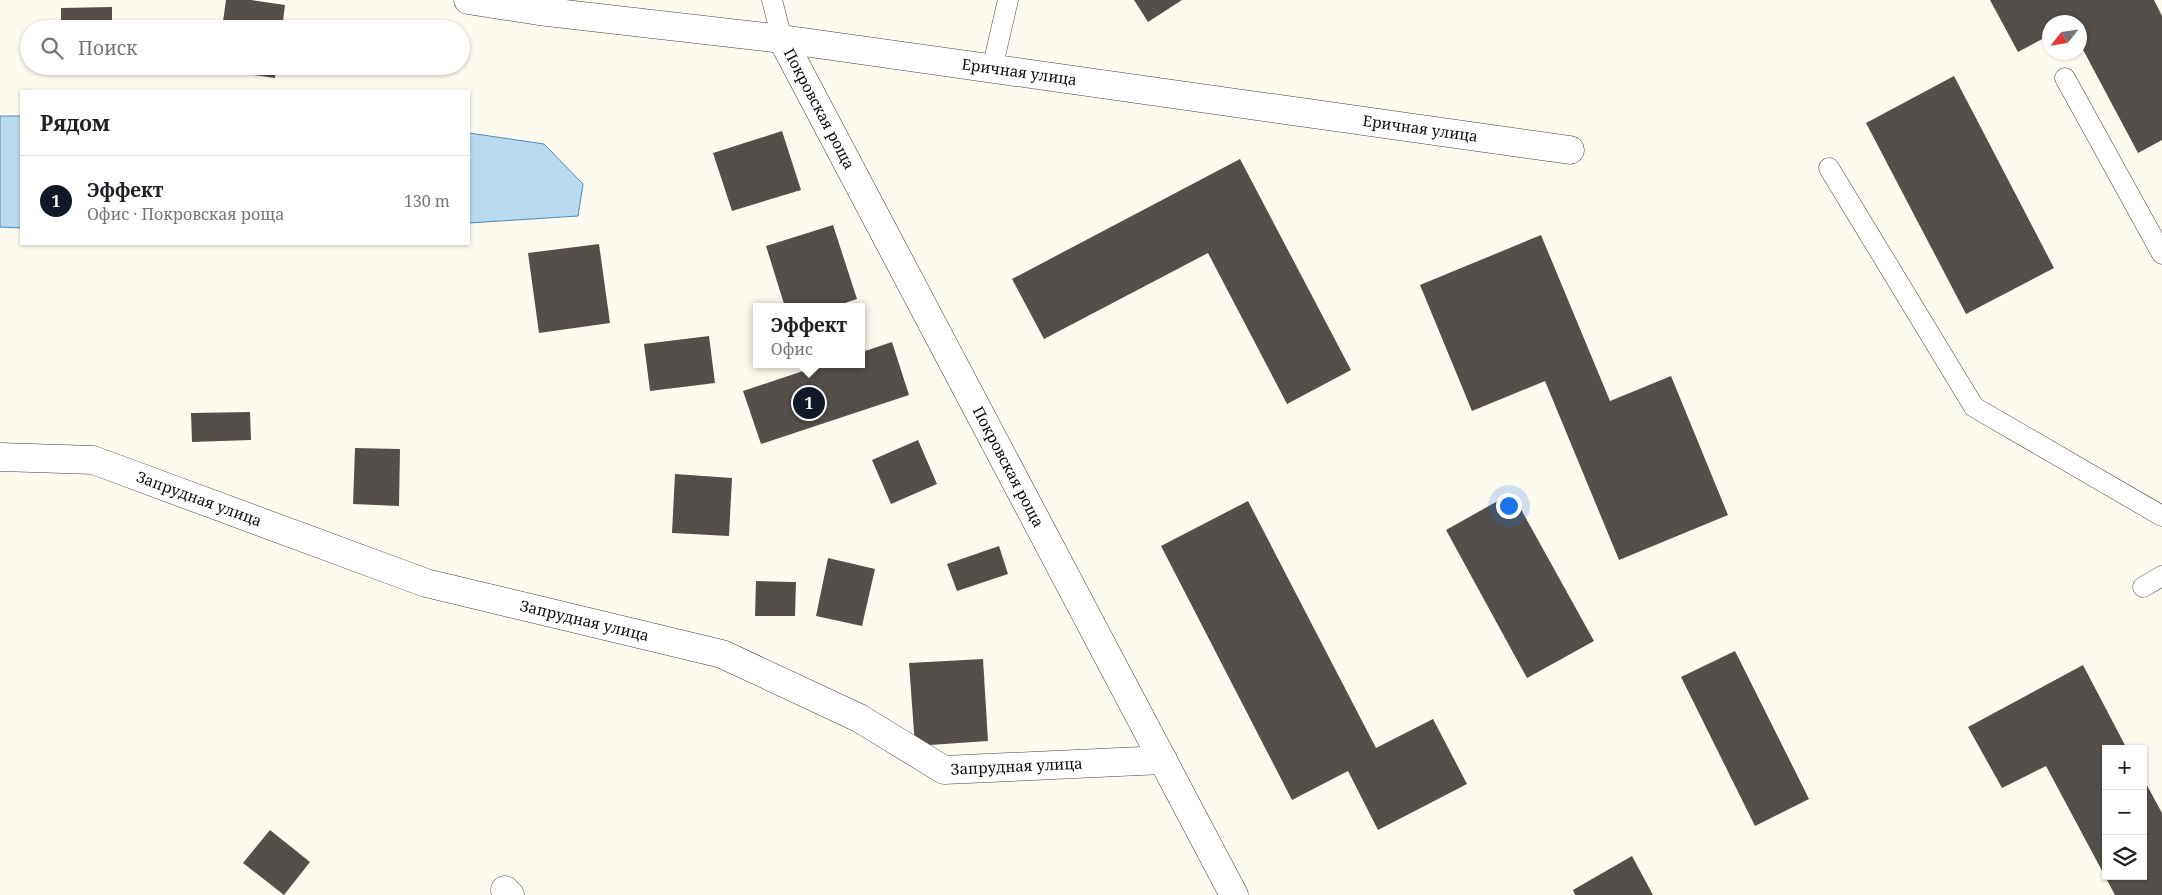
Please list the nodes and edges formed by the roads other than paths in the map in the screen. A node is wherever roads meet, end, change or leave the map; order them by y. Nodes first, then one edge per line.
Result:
1 (468, 0) edge
2 (772, 0) edge
3 (1008, 0) edge
4 (782, 39) junction
5 (992, 69) junction
6 (2065, 78) dead end
7 (1570, 150) dead end
8 (1829, 168) dead end
9 (2162, 254) edge
10 (0, 458) edge
11 (2162, 516) edge
12 (2162, 576) edge
13 (2143, 587) dead end
14 (1163, 760) junction
15 (1234, 895) edge

1 - 4 street, Еричная улица
2 - 4 lane
3 - 5 lane
4 - 5 street, Еричная улица
4 - 14 street, Покровская роща
5 - 7 street, Еричная улица
6 - 9 lane
8 - 11 lane
10 - 14 street, Запрудная улица
12 - 13 lane
14 - 15 street, Покровская роща

